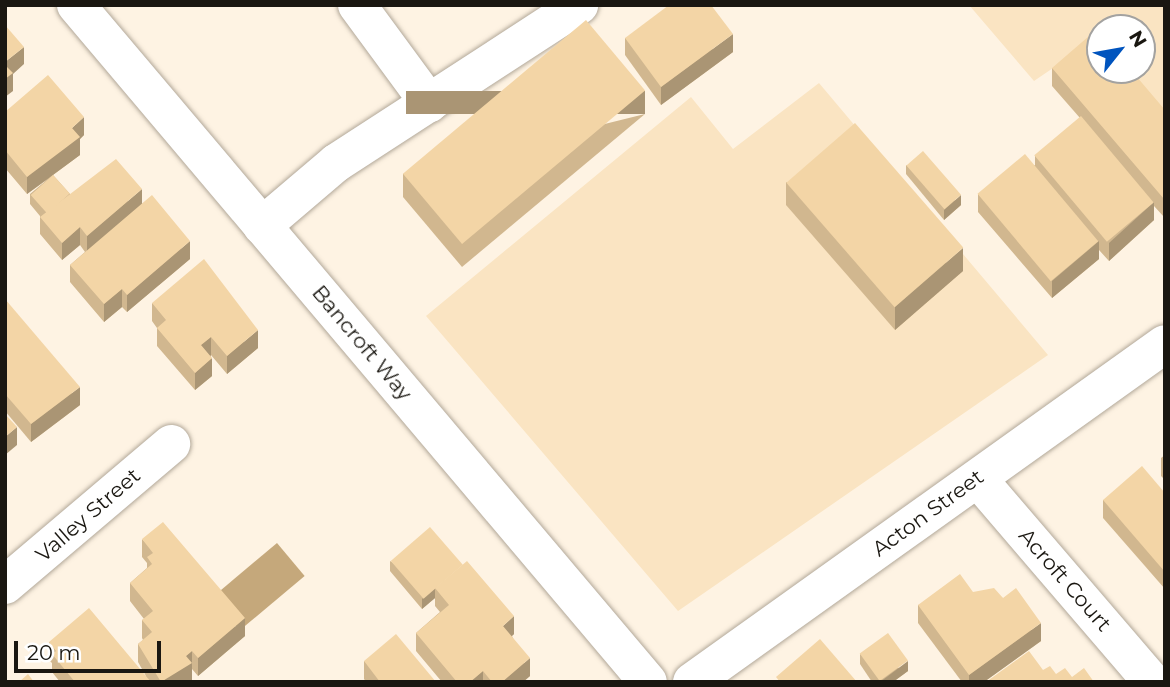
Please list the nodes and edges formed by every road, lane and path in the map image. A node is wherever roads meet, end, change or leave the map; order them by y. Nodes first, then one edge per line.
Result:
1 (76, 5) edge
2 (357, 5) edge
3 (579, 5) edge
4 (429, 103) junction
5 (262, 226) junction
6 (1165, 344) edge
7 (171, 444) dead end
8 (978, 479) junction
9 (5, 585) edge
10 (648, 682) edge
11 (692, 682) edge
12 (1152, 682) edge

1 - 5 street, Bancroft Way
2 - 4 street
3 - 4 street
4 - 5 street
5 - 10 street, Bancroft Way
6 - 8 street, Acton Street
7 - 9 street, Valley Street
8 - 11 street, Acton Street
8 - 12 street, Acroft Court

